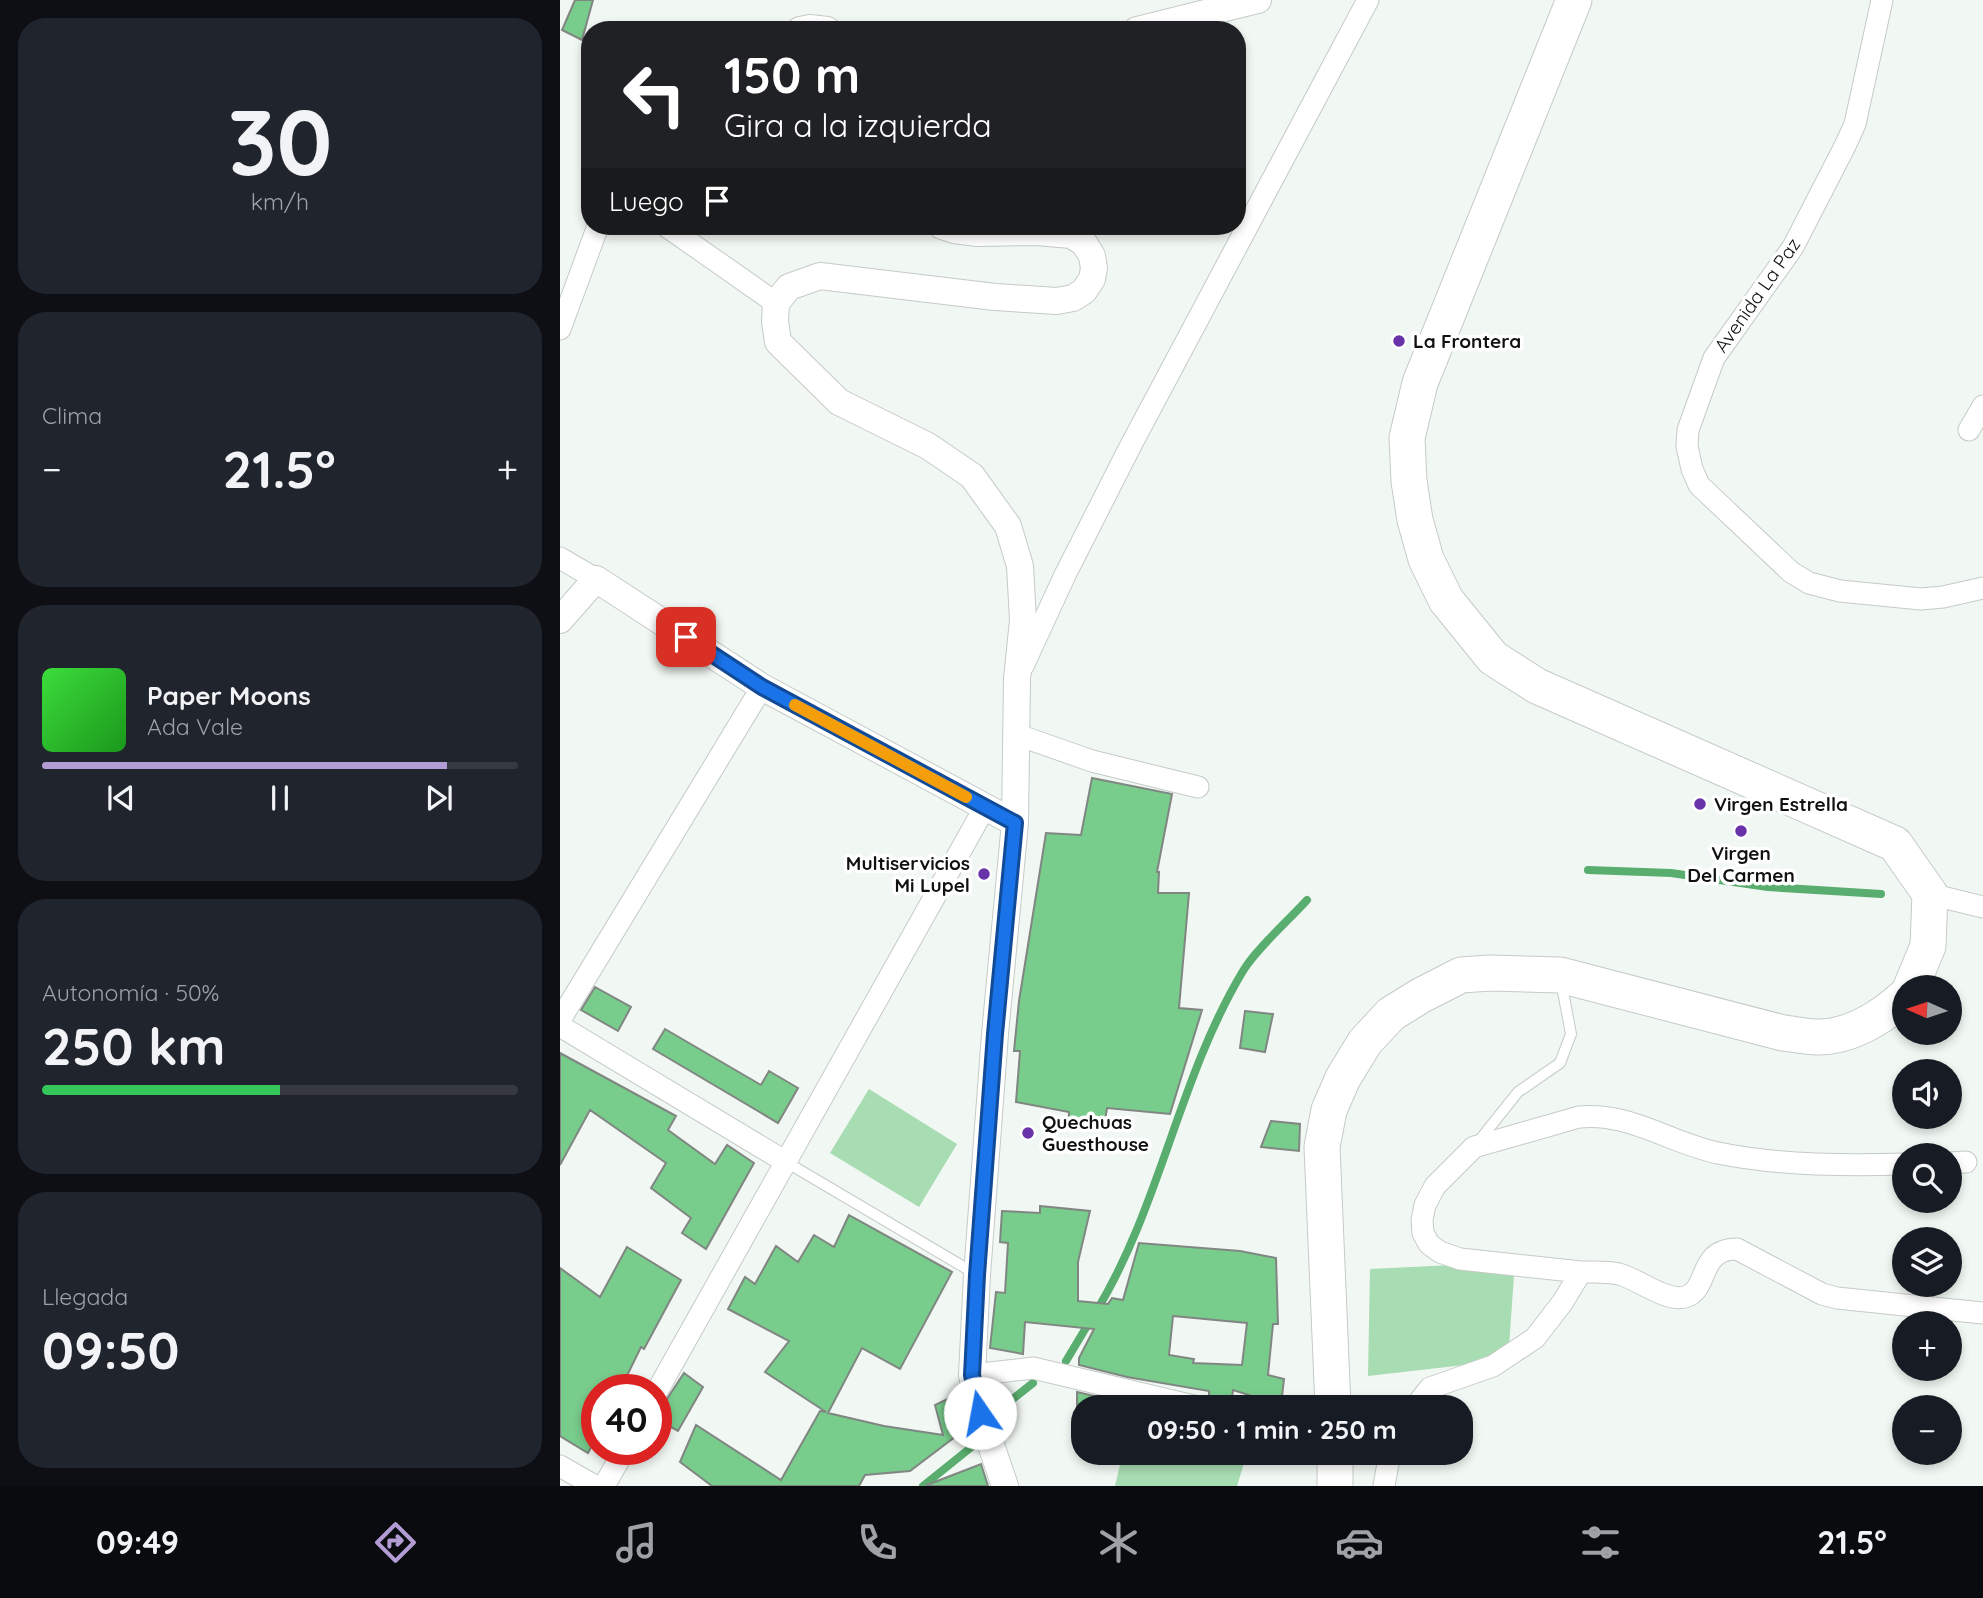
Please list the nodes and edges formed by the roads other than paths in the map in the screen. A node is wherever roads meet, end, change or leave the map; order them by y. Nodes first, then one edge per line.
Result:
1 (1258, 0) edge
2 (1368, 0) edge
3 (1574, 0) edge
4 (1882, 0) edge
5 (1173, 21) edge
6 (1246, 228) edge
7 (595, 235) edge
8 (679, 235) edge
9 (1071, 235) edge
10 (1242, 235) edge
11 (776, 303) junction
12 (560, 329) edge
13 (1983, 406) edge
14 (1969, 429) dead end
15 (560, 558) edge
16 (596, 579) junction
17 (1983, 588) edge
18 (560, 620) edge
19 (1017, 679) junction
20 (762, 687) junction
21 (1015, 734) junction
22 (1198, 787) dead end
23 (985, 807) junction
24 (1015, 823) junction
25 (1930, 894) junction
26 (1983, 906) edge
27 (1560, 975) junction
28 (1916, 975) edge
29 (1892, 1008) edge
30 (560, 1020) edge
31 (560, 1026) edge
32 (1474, 1147) junction
33 (786, 1162) junction
34 (1892, 1164) edge
35 (1581, 1272) junction
36 (977, 1275) junction
37 (1983, 1313) edge
38 (667, 1374) edge
39 (972, 1375) junction
40 (1147, 1395) edge
41 (1332, 1395) edge
42 (1424, 1395) edge
43 (616, 1465) edge
44 (1335, 1465) edge
45 (1388, 1465) edge
46 (560, 1466) edge
47 (595, 1486) edge
48 (604, 1486) edge
49 (1006, 1486) edge
50 (1335, 1486) edge
51 (1384, 1486) edge

1 - 5 street
2 - 6 street
3 - 25 highway
4 - 17 street, Avenida La Paz
7 - 12 street
8 - 11 street
9 - 11 street
10 - 19 street
11 - 19 street
13 - 14 street
15 - 16 street
16 - 18 street
16 - 20 street
19 - 21 street
20 - 23 street
20 - 30 street
21 - 22 street
21 - 24 street
23 - 24 street
23 - 33 street
24 - 36 street
25 - 26 street
25 - 28 highway
27 - 29 highway
27 - 32 lane
27 - 41 highway
31 - 33 street
32 - 34 street
32 - 35 street
33 - 36 lane
33 - 38 street
35 - 37 street
35 - 42 street
36 - 39 street
39 - 40 street
39 - 49 street
43 - 48 street
44 - 50 highway
45 - 51 street
46 - 47 street

